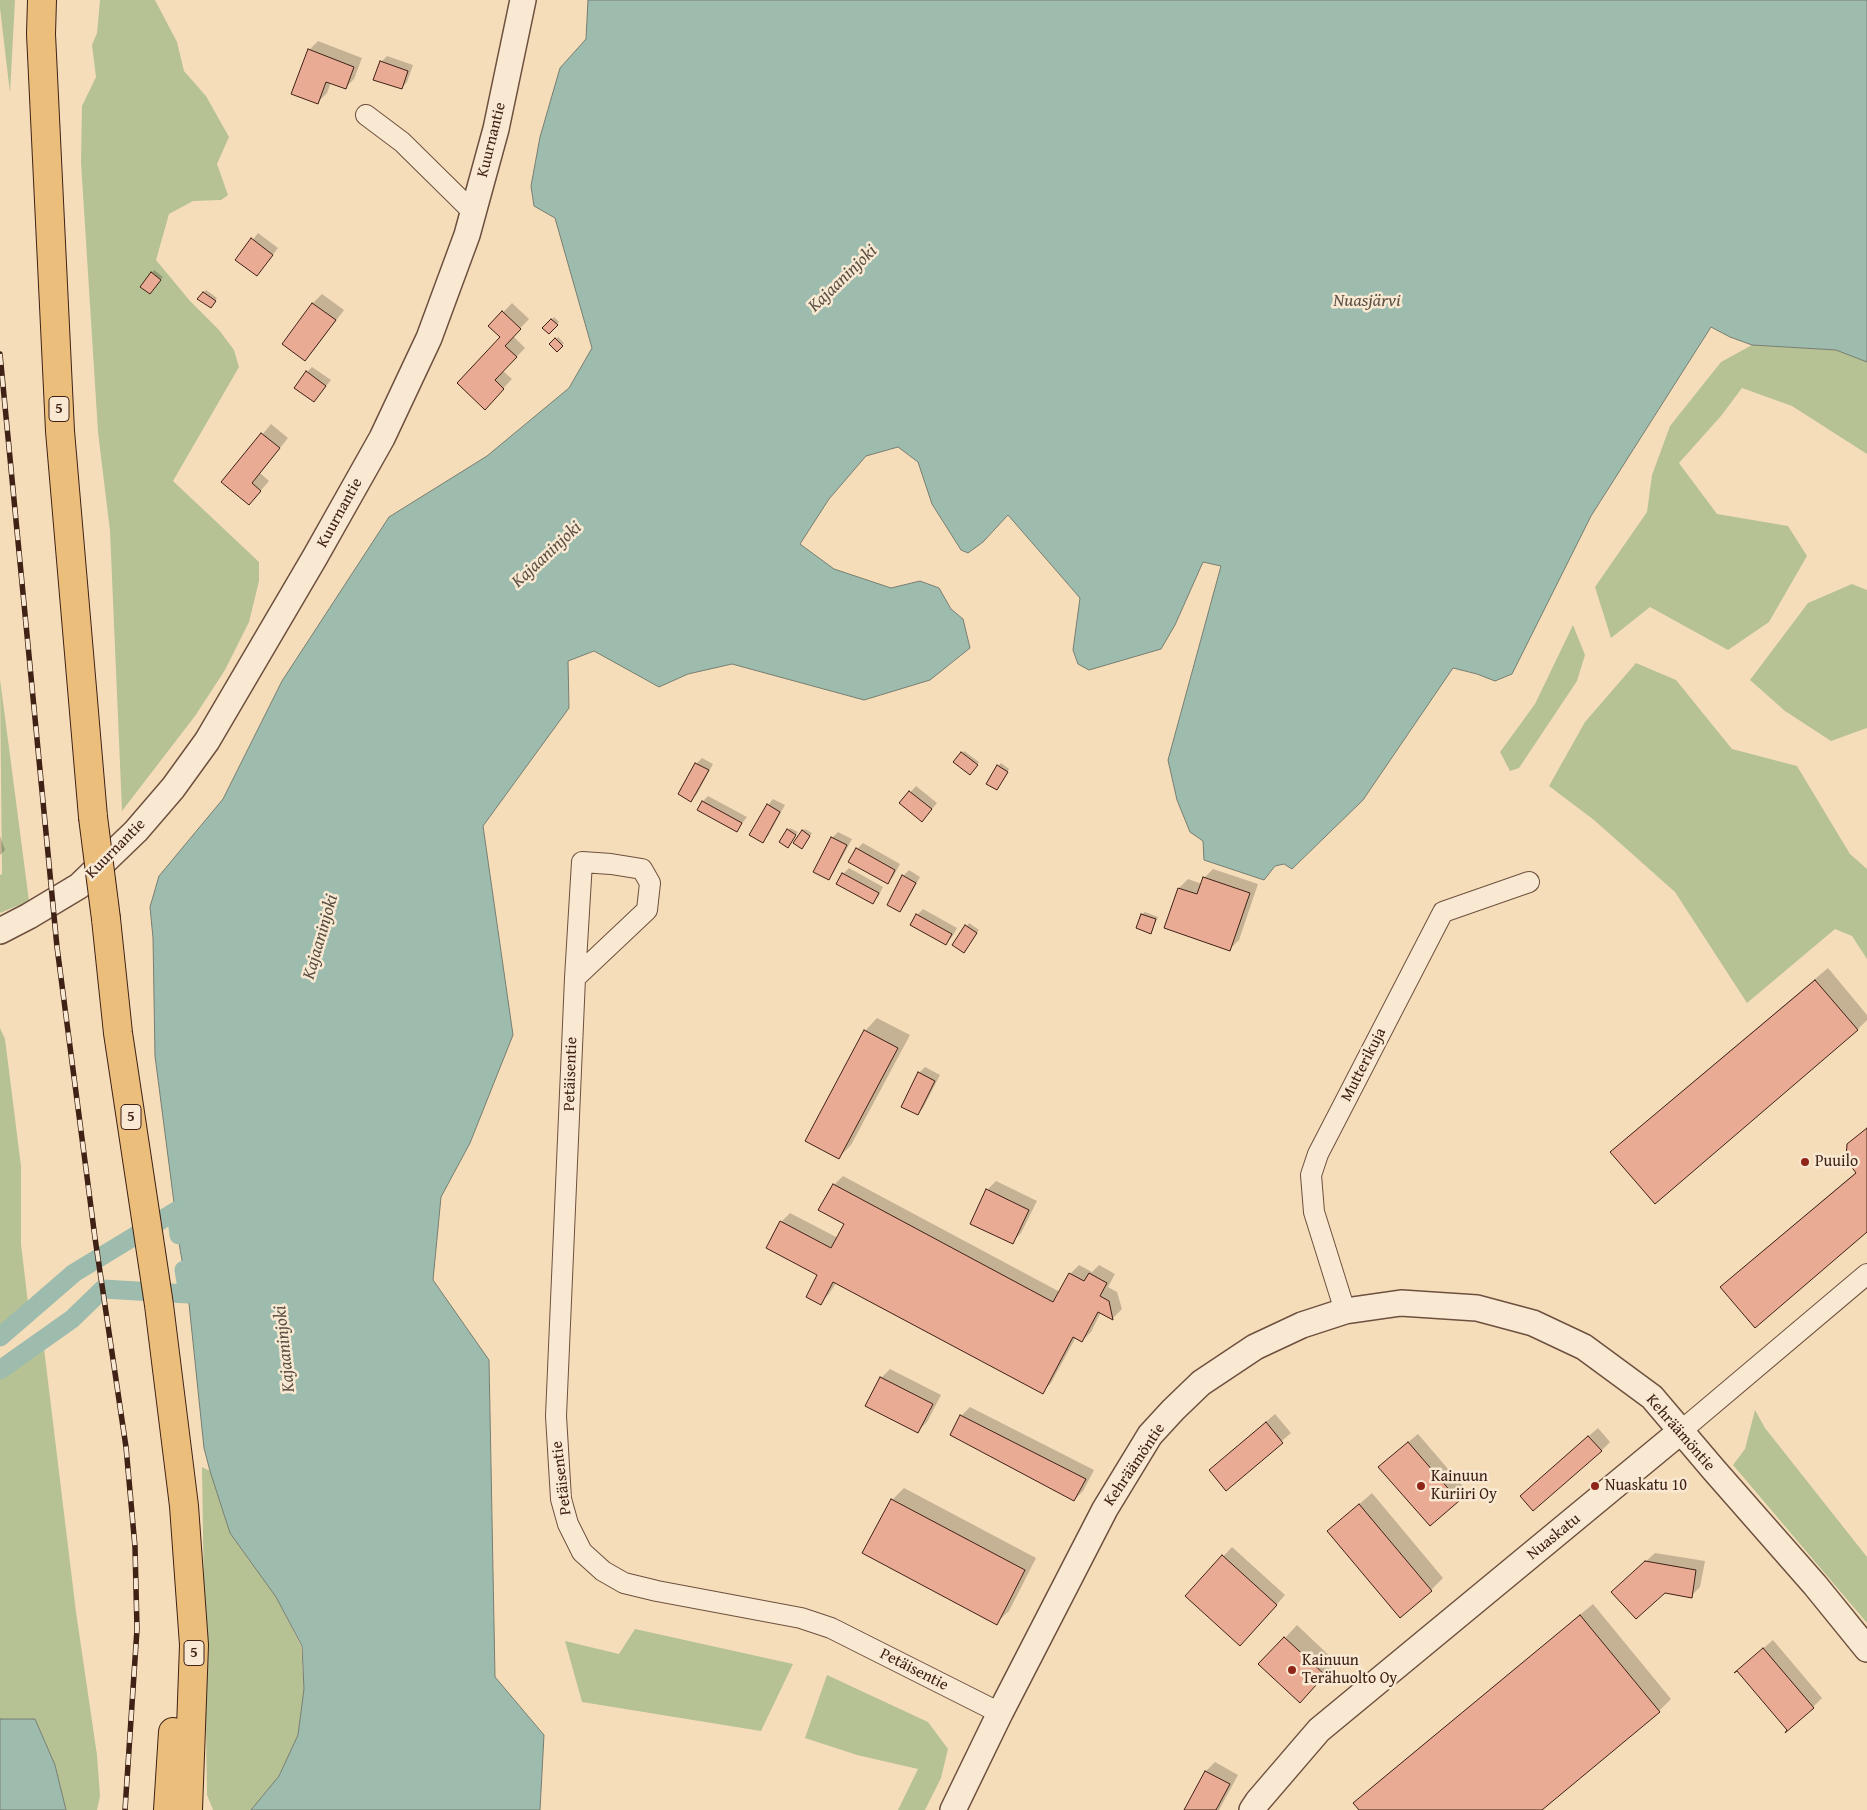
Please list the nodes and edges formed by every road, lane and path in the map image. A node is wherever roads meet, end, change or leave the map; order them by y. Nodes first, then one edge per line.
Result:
1 (42, 0) edge
2 (524, 0) edge
3 (366, 115) dead end
4 (473, 212) junction
5 (1529, 882) dead end
6 (0, 931) edge
7 (575, 978) junction
8 (1867, 1274) edge
9 (1345, 1311) junction
10 (1681, 1431) junction
11 (1867, 1649) edge
12 (1000, 1714) junction
13 (179, 1804) edge
14 (953, 1810) edge
15 (1252, 1810) edge

1 - 13 highway, 5, bridge
2 - 4 street, Kuurnantie
3 - 4 street
4 - 6 street, Kuurnantie
5 - 9 street, Mutterikuja
7 - 7 street, Petäisentie
7 - 12 street, Petäisentie
8 - 10 street, Nuaskatu
9 - 10 street, Kehräämöntie
9 - 12 street, Kehräämöntie
10 - 11 street, Kehräämöntie
10 - 15 street, Nuaskatu
12 - 14 street, Kehräämöntie

